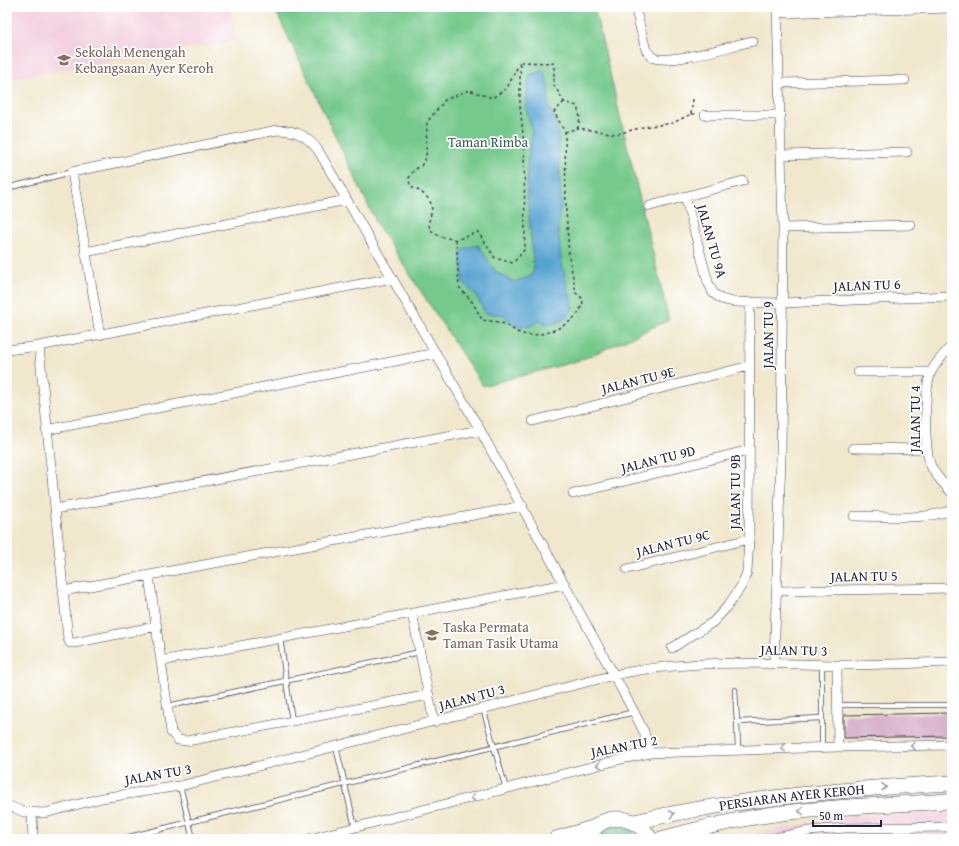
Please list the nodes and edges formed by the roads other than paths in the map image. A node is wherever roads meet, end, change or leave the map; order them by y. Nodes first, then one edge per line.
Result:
1 (635, 7) edge
2 (952, 8) edge
3 (777, 10) edge
4 (752, 41) dead end
5 (905, 80) dead end
6 (780, 83) junction
7 (705, 115) road end
8 (781, 115) junction
9 (907, 152) dead end
10 (782, 155) junction
11 (72, 172) junction
12 (743, 181) dead end
13 (7, 188) edge
14 (685, 196) junction
15 (347, 200) junction
16 (650, 206) dead end
17 (911, 225) dead end
18 (783, 228) junction
19 (85, 252) junction
20 (392, 278) junction
21 (952, 296) edge
22 (750, 302) junction
23 (782, 303) junction
24 (100, 335) junction
25 (952, 345) edge
26 (38, 346) junction
27 (7, 350) edge
28 (436, 352) junction
29 (749, 366) junction
30 (858, 372) dead end
31 (932, 372) junction
32 (533, 421) dead end
33 (46, 430) junction
34 (480, 430) junction
35 (853, 448) dead end
36 (926, 449) junction
37 (749, 450) junction
38 (952, 493) edge
39 (573, 494) dead end
40 (523, 506) junction
41 (55, 509) junction
42 (952, 510) edge
43 (854, 516) dead end
44 (749, 539) junction
45 (627, 569) dead end
46 (149, 576) junction
47 (565, 584) junction
48 (952, 588) edge
49 (63, 591) junction
50 (777, 591) junction
51 (412, 613) junction
52 (157, 626) junction
53 (280, 638) junction
54 (672, 648) dead end
55 (420, 652) junction
56 (161, 661) junction
57 (952, 662) edge
58 (774, 663) junction
59 (822, 664) junction
60 (837, 665) junction
61 (614, 675) junction
62 (286, 681) junction
63 (735, 690) dead end
64 (429, 695) junction
65 (837, 705) junction
66 (168, 706) junction
67 (952, 706) edge
68 (483, 708) junction
69 (634, 712) junction
70 (822, 718) junction
71 (292, 721) junction
72 (434, 722) junction
73 (737, 722) junction
74 (952, 745) edge
75 (494, 746) junction
76 (336, 747) junction
77 (822, 747) junction
78 (838, 747) junction
79 (738, 750) junction
80 (650, 753) junction
81 (344, 783) junction
82 (952, 783) edge
83 (180, 786) junction
84 (506, 789) junction
85 (952, 801) edge
86 (7, 805) edge
87 (32, 814) junction
88 (189, 822) junction
89 (634, 822) junction
90 (355, 828) junction
91 (952, 828) edge
92 (592, 833) edge
93 (33, 839) edge
94 (121, 839) edge
95 (193, 839) edge
96 (310, 839) edge
97 (556, 839) edge
98 (650, 839) edge
99 (661, 839) edge
100 (771, 839) edge

1 - 4 street
2 - 3 street
3 - 6 street, JALAN TU 9
5 - 6 street
6 - 8 street, JALAN TU 9
7 - 8 street
8 - 10 street, JALAN TU 9
9 - 10 street
10 - 18 street, JALAN TU 9
11 - 13 lane
11 - 15 street
11 - 19 street
12 - 14 street, JALAN TU 9A
14 - 16 street, JALAN TU 9A
14 - 22 street, JALAN TU 9A
15 - 19 street
15 - 20 street
17 - 18 street
18 - 23 street, JALAN TU 9
19 - 24 street
20 - 24 street
20 - 28 street
21 - 23 street, JALAN TU 6
22 - 23 street, JALAN TU 9A
22 - 29 street, JALAN TU 9B
23 - 50 street, JALAN TU 9
24 - 26 street
25 - 31 street, JALAN TU 4
26 - 27 street
26 - 33 street
28 - 33 street
28 - 34 street
29 - 32 street, JALAN TU 9E
29 - 37 street, JALAN TU 9B
30 - 31 street
31 - 36 street, JALAN TU 4
33 - 41 street
34 - 40 street
34 - 41 street
35 - 36 street
36 - 38 street, JALAN TU 4
37 - 39 street, JALAN TU 9D
37 - 44 street, JALAN TU 9B
40 - 46 street
40 - 47 street
41 - 49 street
42 - 43 street
44 - 45 street, JALAN TU 9C
44 - 54 street, JALAN TU 9B
46 - 49 street
46 - 52 street
47 - 51 street
47 - 61 street
48 - 50 street, JALAN TU 5
49 - 52 street
50 - 58 street, JALAN TU 9
51 - 53 street
51 - 55 street
52 - 56 street
53 - 56 street
53 - 62 lane
55 - 62 lane
55 - 64 street
56 - 66 street
57 - 60 street, JALAN TU 3
58 - 59 street, JALAN TU 3
58 - 61 street, JALAN TU 3
59 - 60 street, JALAN TU 3
59 - 70 lane
60 - 65 street
61 - 68 street, JALAN TU 3
61 - 69 street
62 - 66 lane
62 - 71 lane
63 - 73 lane
64 - 71 street
64 - 72 street
65 - 67 lane
65 - 78 street
66 - 71 street
68 - 72 street, JALAN TU 3
68 - 75 lane
69 - 75 lane
69 - 80 street
70 - 73 lane
70 - 77 lane
72 - 76 street, JALAN TU 3
73 - 79 lane
74 -> 78 street, JALAN TU 2
75 - 81 lane
75 - 84 lane
76 - 81 lane
76 - 83 street, JALAN TU 3
77 - 78 street, JALAN TU 2
77 -> 79 street, JALAN TU 2
79 - 80 street, JALAN TU 2
80 -> 84 street, JALAN TU 2
81 - 88 lane
81 - 90 lane
89 -> 82 main road, PERSIARAN AYER KEROH
83 - 87 street, JALAN TU 3
83 - 88 lane
84 -> 90 street, JALAN TU 2
85 -> 99 main road, PERSIARAN AYER KEROH
86 - 87 street, JALAN TU 3
87 - 93 street
88 - 94 lane
88 - 95 lane
89 - 92 main road
89 - 98 main road
90 - 96 street, JALAN TU 2
91 - 100 street
92 - 97 main road

